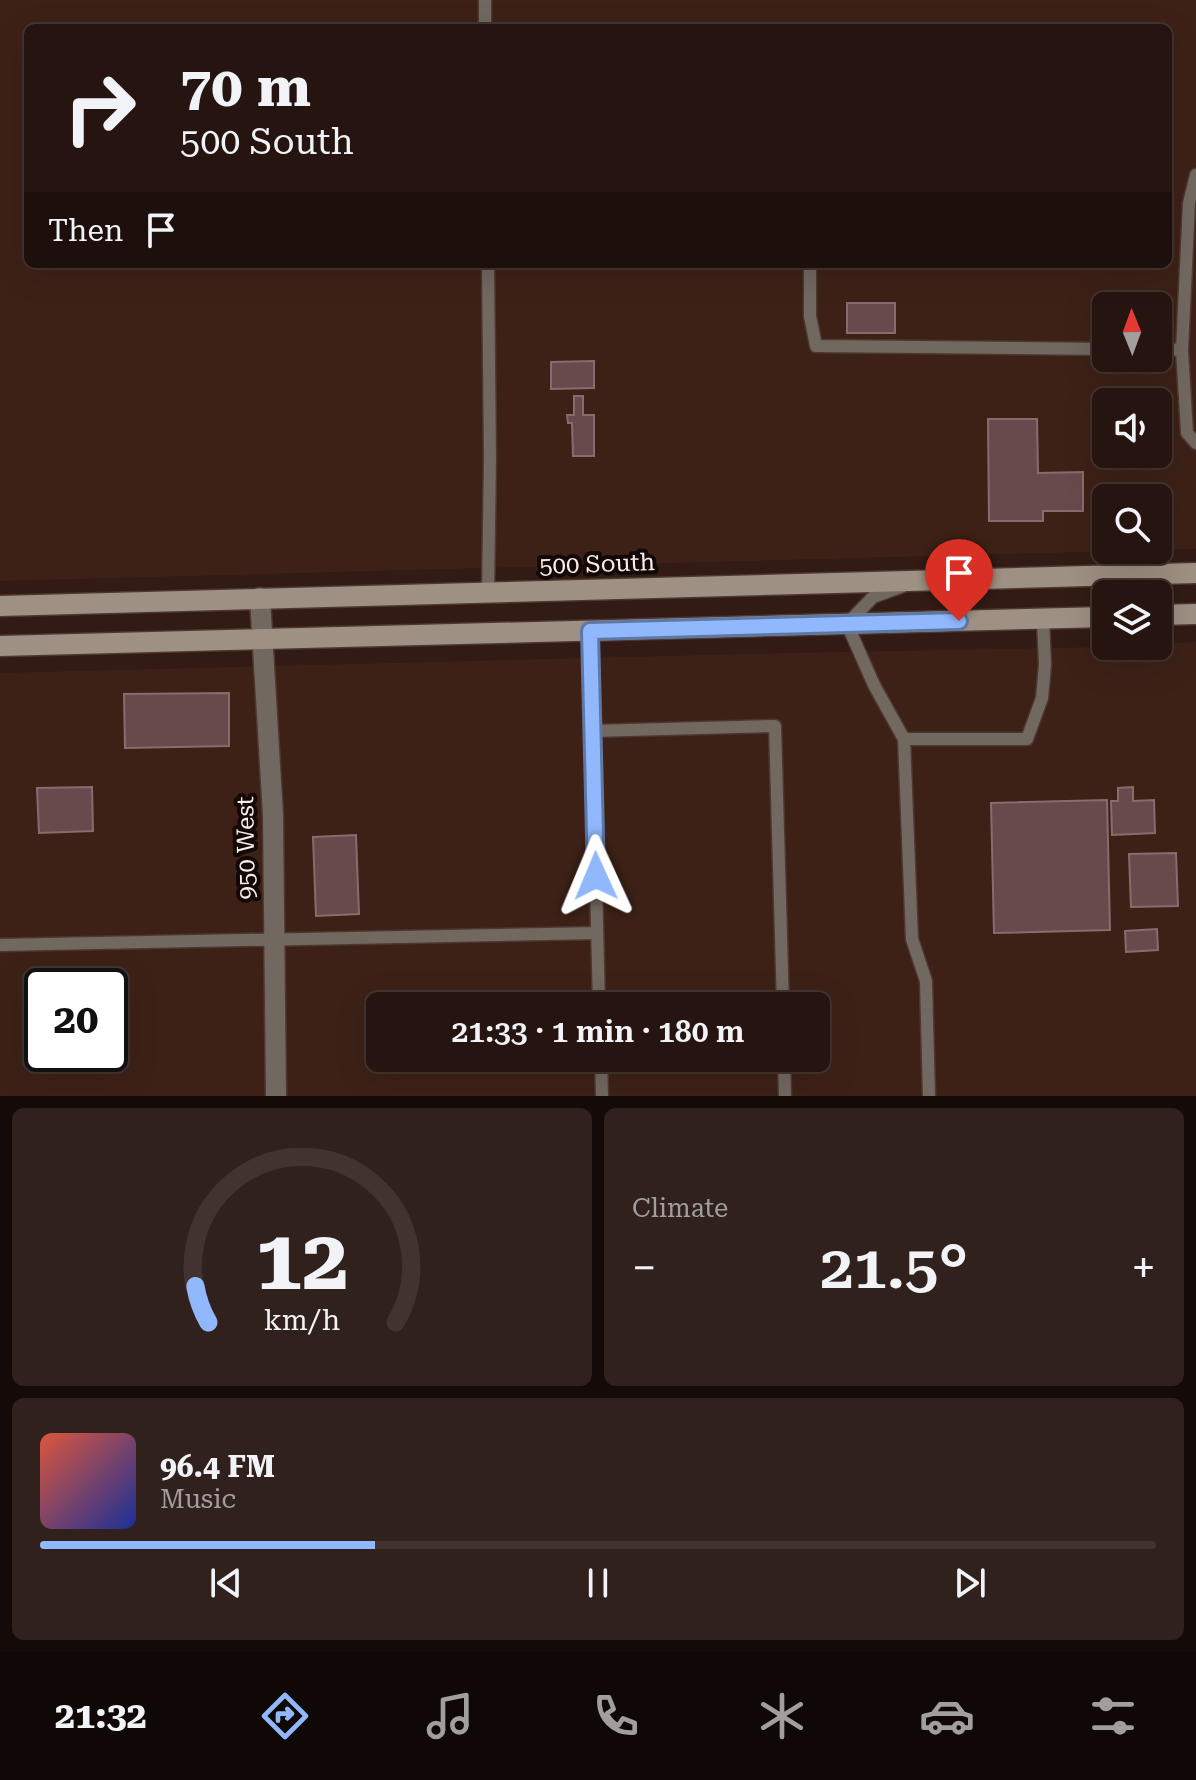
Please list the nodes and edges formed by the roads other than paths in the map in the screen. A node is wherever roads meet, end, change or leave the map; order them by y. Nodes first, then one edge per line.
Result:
1 (485, 0) edge
2 (485, 24) edge
3 (1196, 175) edge
4 (488, 268) edge
5 (810, 268) edge
6 (1092, 349) edge
7 (1172, 350) edge
8 (1182, 350) junction
9 (1196, 443) edge
10 (1196, 573) edge
11 (913, 581) junction
12 (488, 594) junction
13 (260, 598) junction
14 (0, 606) edge
15 (1196, 614) edge
16 (1172, 615) edge
17 (1092, 617) edge
18 (1043, 619) junction
19 (847, 624) junction
20 (590, 631) junction
21 (263, 639) junction
22 (0, 646) edge
23 (592, 731) junction
24 (904, 739) junction
25 (597, 933) junction
26 (274, 941) junction
27 (0, 945) edge
28 (599, 992) edge
29 (783, 992) edge
30 (601, 1072) edge
31 (784, 1072) edge
32 (276, 1096) edge
33 (602, 1096) edge
34 (785, 1096) edge
35 (929, 1096) edge

1 - 2 lane
3 - 8 lane
4 - 12 lane
5 - 6 lane
7 - 8 lane
8 - 9 lane
10 - 11 main road, 500 South
11 - 12 main road, 500 South
11 - 19 lane
12 - 13 main road, 500 South
13 - 14 main road, 500 South
13 - 21 street, 950 West
15 - 16 main road
17 - 18 main road
18 - 19 main road
18 - 24 lane
19 - 20 main road
19 - 24 lane
20 - 21 main road
20 - 23 lane
21 - 22 main road
21 - 26 street, 950 West
23 - 25 lane
23 - 29 lane
24 - 35 lane
25 - 26 lane
25 - 28 lane
26 - 27 lane
26 - 32 street, 950 West
30 - 33 lane
31 - 34 lane

